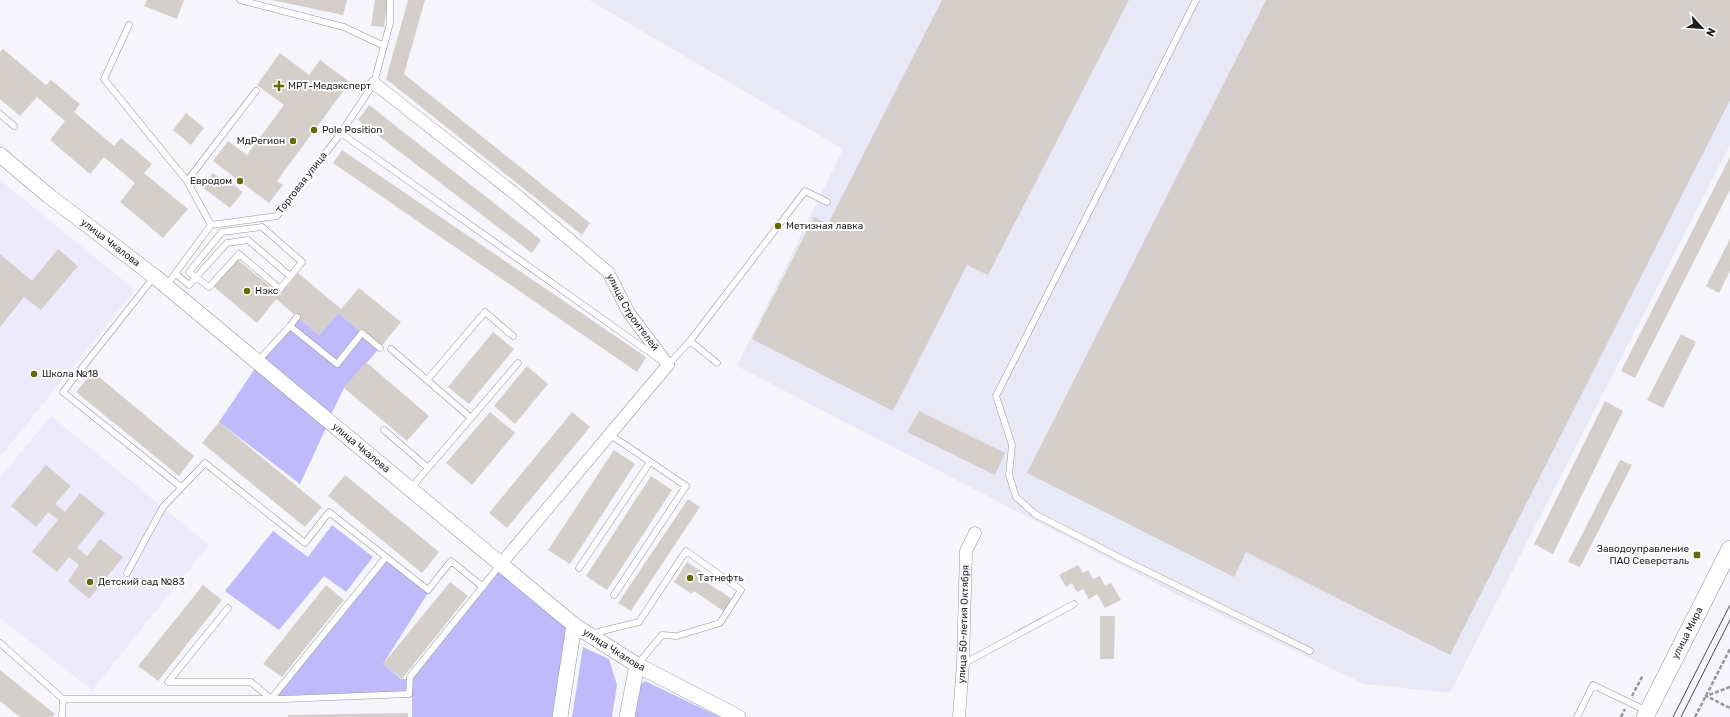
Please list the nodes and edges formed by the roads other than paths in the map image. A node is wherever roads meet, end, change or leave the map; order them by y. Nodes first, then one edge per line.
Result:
1 (240, 0) edge
2 (390, 0) edge
3 (1196, 0) edge
4 (129, 25) dead end
5 (384, 46) junction
6 (374, 83) junction
7 (256, 92) dead end
8 (0, 114) edge
9 (14, 126) dead end
10 (341, 133) junction
11 (0, 155) edge
12 (187, 182) junction
13 (827, 202) dead end
14 (211, 225) junction
15 (176, 274) junction
16 (154, 276) junction
17 (290, 276) junction
18 (196, 278) junction
19 (166, 286) junction
20 (297, 317) dead end
21 (290, 326) junction
22 (513, 336) dead end
23 (690, 341) junction
24 (380, 348) dead end
25 (391, 349) dead end
26 (257, 362) junction
27 (518, 363) dead end
28 (717, 363) dead end
29 (668, 365) junction
30 (427, 380) junction
31 (471, 418) junction
32 (384, 430) dead end
33 (609, 434) junction
34 (650, 462) junction
35 (428, 468) junction
36 (181, 487) junction
37 (410, 490) junction
38 (975, 534) dead end
39 (1730, 549) edge
40 (386, 557) junction
41 (500, 565) junction
42 (579, 568) dead end
43 (127, 573) dead end
44 (483, 587) junction
45 (614, 595) dead end
46 (1074, 604) dead end
47 (228, 608) dead end
48 (574, 625) junction
49 (587, 634) junction
50 (0, 642) edge
51 (1310, 651) dead end
52 (963, 664) junction
53 (637, 665) junction
54 (62, 698) junction
55 (271, 699) junction
56 (1647, 714) edge
57 (62, 717) edge
58 (560, 717) edge
59 (627, 717) edge
60 (738, 717) edge
61 (959, 717) edge
62 (1577, 717) edge

1 - 5 lane
2 - 5 lane, Торговая улица
3 - 51 lane
4 - 12 lane
5 - 6 lane, Торговая улица
6 - 10 lane, Торговая улица
6 - 29 street, улица Строителей
7 - 12 lane
8 - 9 lane
10 - 14 lane, Торговая улица
10 - 29 lane
11 - 16 street, улица Чкалова
12 - 14 lane
13 - 23 lane
14 - 15 lane
15 - 18 lane
15 - 19 lane
16 - 19 street, улица Чкалова
16 - 36 lane
17 - 18 lane
17 - 18 lane
17 - 18 lane
19 - 26 street, улица Чкалова
20 - 21 lane
21 - 24 lane
21 - 26 lane
22 - 30 lane
23 - 28 lane
23 - 29 lane
25 - 30 lane
26 - 37 street, улица Чкалова
27 - 31 lane
29 - 33 street
30 - 31 lane
31 - 35 lane
32 - 35 lane
33 - 34 lane
33 - 41 street
34 - 42 lane
34 - 45 lane
35 - 37 lane
36 - 40 lane
36 - 43 lane
37 - 41 street, улица Чкалова
38 - 52 street, улица 50-летия Октября
39 - 56 main road, улица Мира
40 - 44 lane
40 - 55 lane
41 - 44 lane
41 - 48 street, улица Чкалова
44 - 55 lane
46 - 52 lane
47 - 55 lane
48 - 49 street, улица Чкалова
48 - 58 street
49 - 53 street, улица Чкалова
49 - 53 lane
50 - 54 lane
52 - 61 street, улица 50-летия Октября
53 - 59 street
53 - 60 street, улица Чкалова
54 - 55 lane
54 - 57 lane
56 - 62 lane

